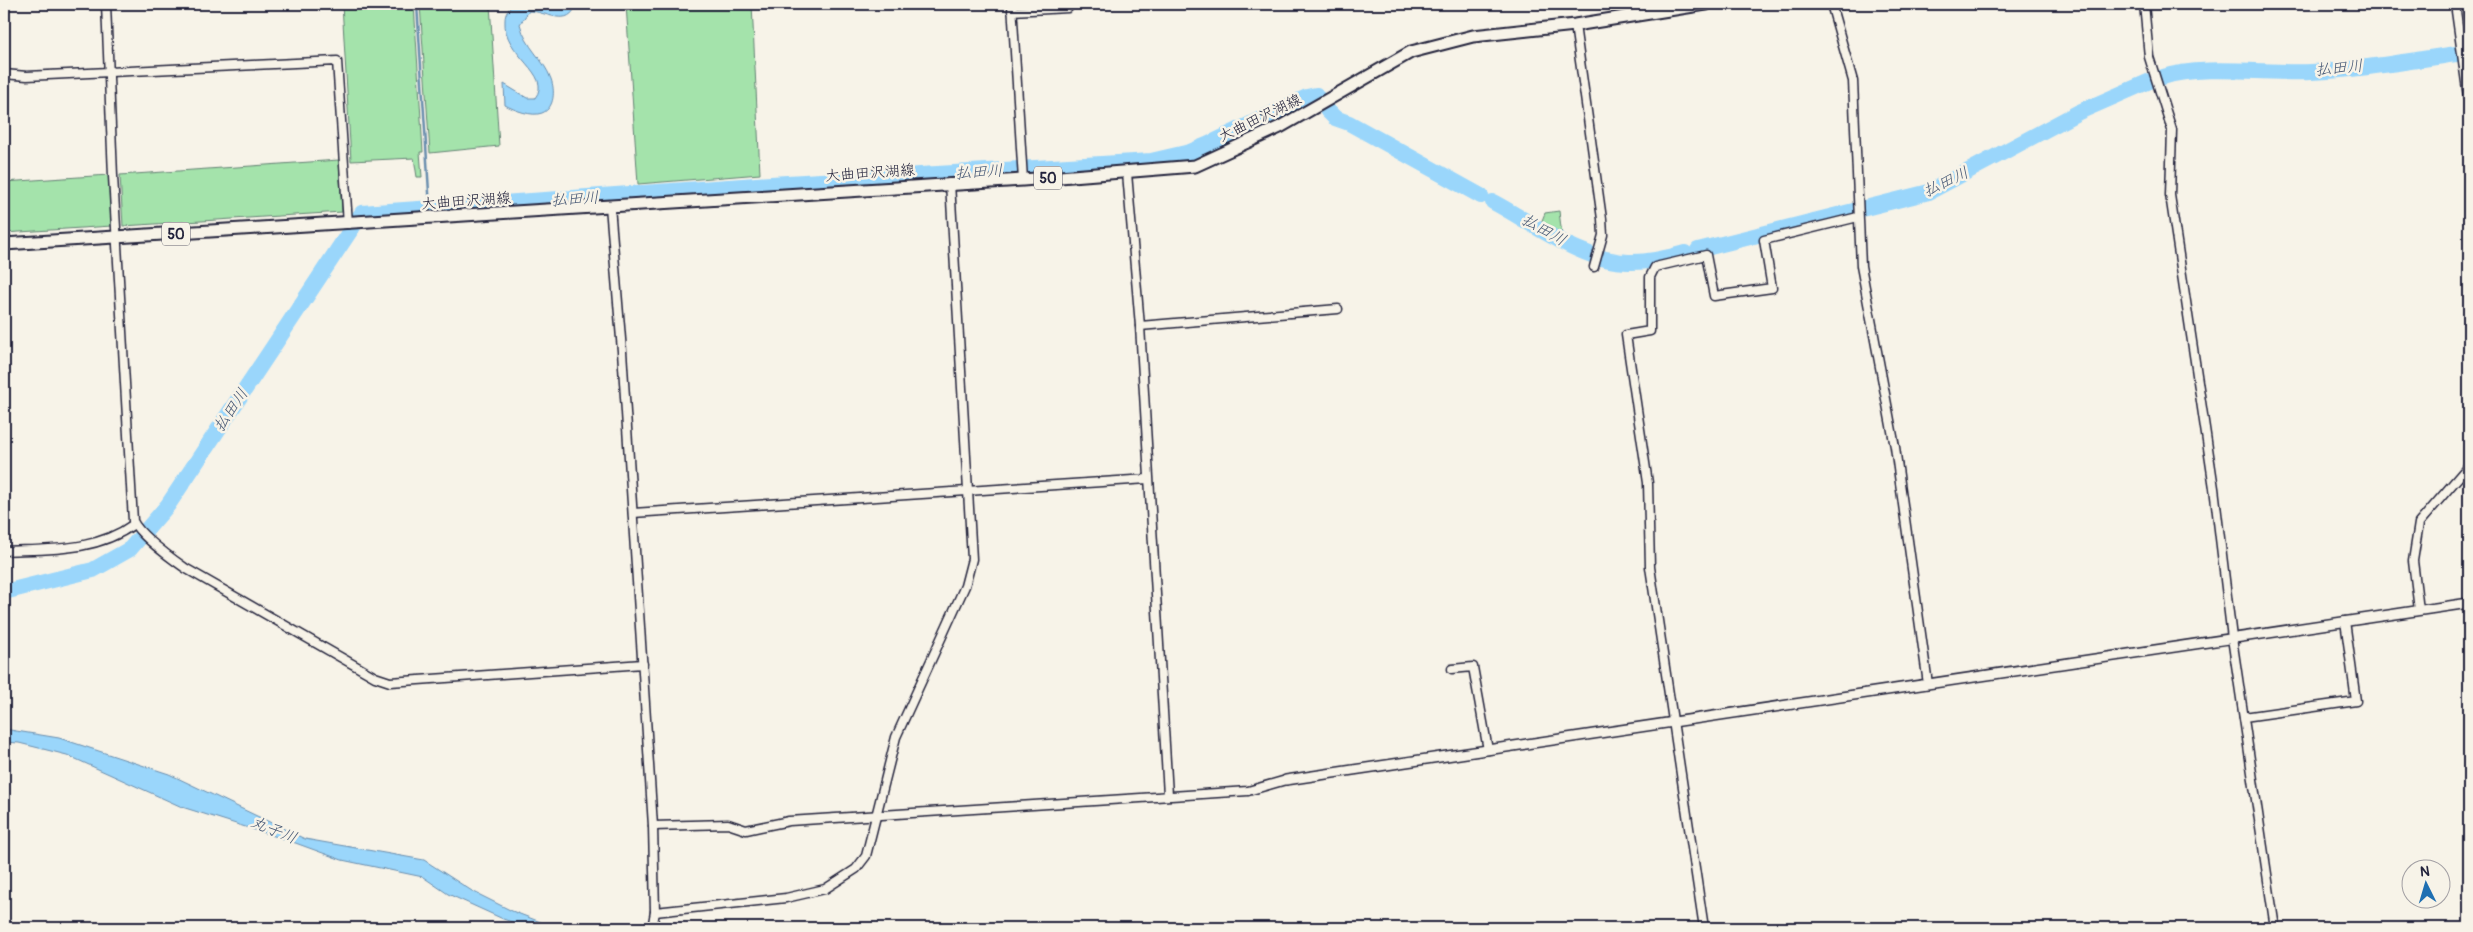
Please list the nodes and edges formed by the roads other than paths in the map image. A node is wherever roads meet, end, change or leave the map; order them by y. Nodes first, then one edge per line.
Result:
1 (106, 4) edge
2 (1706, 4) edge
3 (1831, 4) edge
4 (2144, 4) edge
5 (2455, 4) edge
6 (1012, 8) edge
7 (1068, 8) dead end
8 (1575, 25) junction
9 (110, 71) junction
10 (4, 74) edge
11 (2469, 104) edge
12 (1127, 173) junction
13 (1023, 180) junction
14 (950, 183) junction
15 (610, 206) junction
16 (1858, 216) junction
17 (352, 224) junction
18 (117, 237) junction
19 (4, 244) edge
20 (1594, 268) dead end
21 (1338, 309) dead end
22 (1140, 326) junction
23 (2469, 465) edge
24 (1148, 479) junction
25 (969, 490) junction
26 (633, 513) junction
27 (135, 525) junction
28 (4, 552) edge
29 (2469, 603) edge
30 (2419, 610) junction
31 (2345, 621) junction
32 (2232, 638) junction
33 (643, 664) junction
34 (1452, 669) dead end
35 (1928, 684) junction
36 (2244, 717) junction
37 (1672, 723) junction
38 (1488, 750) junction
39 (1286, 780) joint
40 (1168, 796) junction
41 (878, 815) junction
42 (653, 826) junction
43 (654, 915) junction
44 (652, 928) edge
45 (1704, 928) edge
46 (2275, 928) edge

1 - 9 street
2 - 8 main road, 大曲田沢湖線 / 50
3 - 16 street
4 - 32 street
5 - 11 street
6 - 7 street
6 - 13 street
8 - 12 main road, 大曲田沢湖線 / 50
8 - 20 street
9 - 10 street
9 - 17 street
9 - 18 street
12 - 13 main road, 大曲田沢湖線 / 50
12 - 22 street
13 - 14 main road, 大曲田沢湖線 / 50
14 - 15 main road, 大曲田沢湖線 / 50
14 - 25 street
15 - 17 main road, 大曲田沢湖線 / 50
15 - 26 street
16 - 35 street
16 - 37 street
17 - 18 main road, 大曲田沢湖線 / 50
18 - 19 main road, 大曲田沢湖線 / 50
18 - 27 street
21 - 22 street
22 - 24 street
23 - 30 street
24 - 25 street
24 - 40 street
25 - 26 street
25 - 41 street
26 - 33 street
27 - 28 street
27 - 33 street
29 - 30 street
30 - 31 street
31 - 32 street
31 - 36 street
32 - 35 street
32 - 36 street
33 - 42 street
34 - 38 street
35 - 37 street
36 - 46 street
37 - 38 street
37 - 45 street
38 - 39 street
39 - 40 street
40 - 41 street
41 - 42 street
41 - 43 street
42 - 43 street
43 - 44 street

